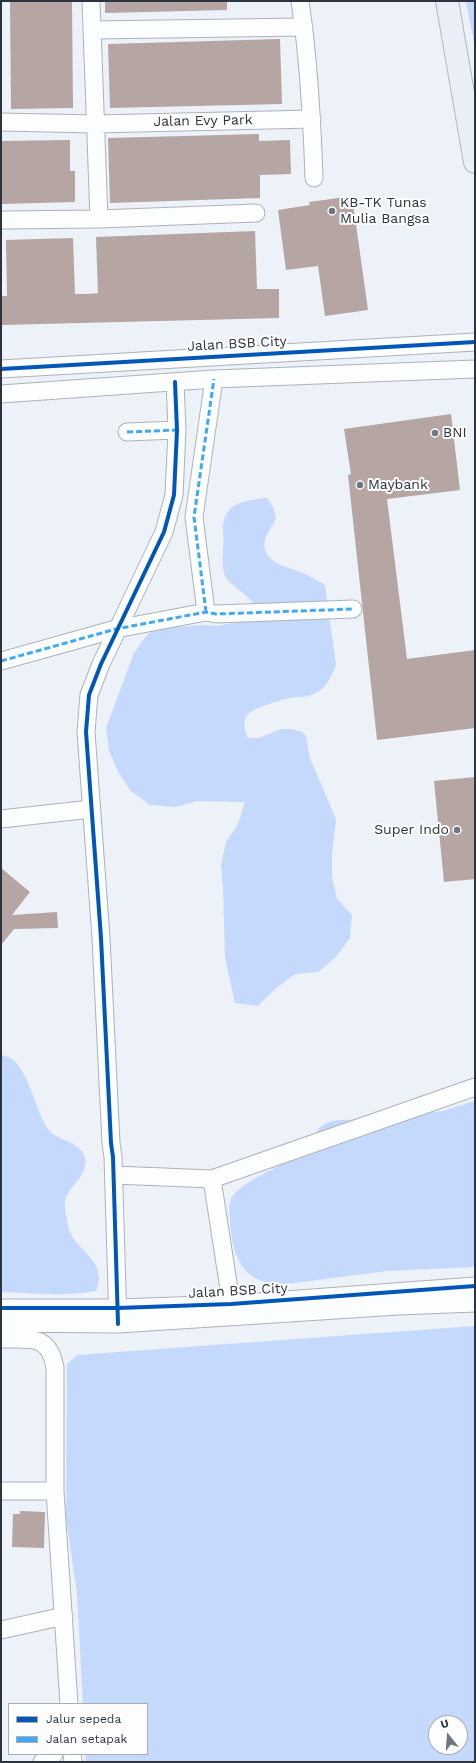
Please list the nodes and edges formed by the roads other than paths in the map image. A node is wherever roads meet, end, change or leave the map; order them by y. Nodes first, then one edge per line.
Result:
1 (91, 1) edge
2 (300, 1) edge
3 (447, 1) edge
4 (304, 27) junction
5 (92, 30) junction
6 (312, 119) junction
7 (1, 122) edge
8 (95, 124) junction
9 (475, 162) edge
10 (314, 178) dead end
11 (256, 213) dead end
12 (99, 219) junction
13 (1, 220) edge
14 (475, 342) edge
15 (308, 352) junction
16 (1, 369) edge
17 (475, 369) edge
18 (310, 376) junction
19 (214, 379) junction
20 (175, 382) junction
21 (1, 394) edge
22 (177, 430) junction
23 (127, 432) dead end
24 (353, 609) dead end
25 (206, 612) junction
26 (116, 629) junction
27 (1, 661) edge
28 (91, 809) junction
29 (1, 819) edge
30 (475, 1087) edge
31 (114, 1175) junction
32 (212, 1179) junction
33 (475, 1286) edge
34 (475, 1303) edge
35 (1, 1308) edge
36 (232, 1311) junction
37 (118, 1316) junction
38 (1, 1323) edge
39 (1, 1339) edge
40 (1, 1491) edge
41 (55, 1491) junction
42 (64, 1616) junction
43 (2, 1629) edge
44 (69, 1703) edge
45 (52, 1755) edge
46 (42, 1762) edge

1 - 5 street
2 - 4 street
3 - 9 main road
4 - 5 street
4 - 6 street
5 - 8 street
6 - 8 street, Jalan Evy Park
6 - 10 street
7 - 8 street, Jalan Evy Park
8 - 12 street
11 - 12 street
12 - 13 street
14 - 15 street, Jalan BSB City
15 - 16 street, Jalan BSB City
15 - 18 street
17 - 18 street
18 - 19 street
19 - 20 street
19 - 25 street
20 - 21 street
20 - 22 street
22 - 23 street
22 - 26 street
24 - 25 street
25 - 26 street
26 - 27 street
26 - 28 street
28 - 29 street
28 - 31 street
30 - 32 street
31 - 32 street
31 - 37 street
32 - 36 street
33 - 36 street, Jalan BSB City
34 - 36 street, Jalan BSB City
35 - 37 street, Jalan BSB City
36 - 37 street, Jalan BSB City
37 - 38 street, Jalan BSB City
39 - 41 street
40 - 41 street
41 - 42 street
42 - 43 street
42 - 44 street
45 - 46 street

